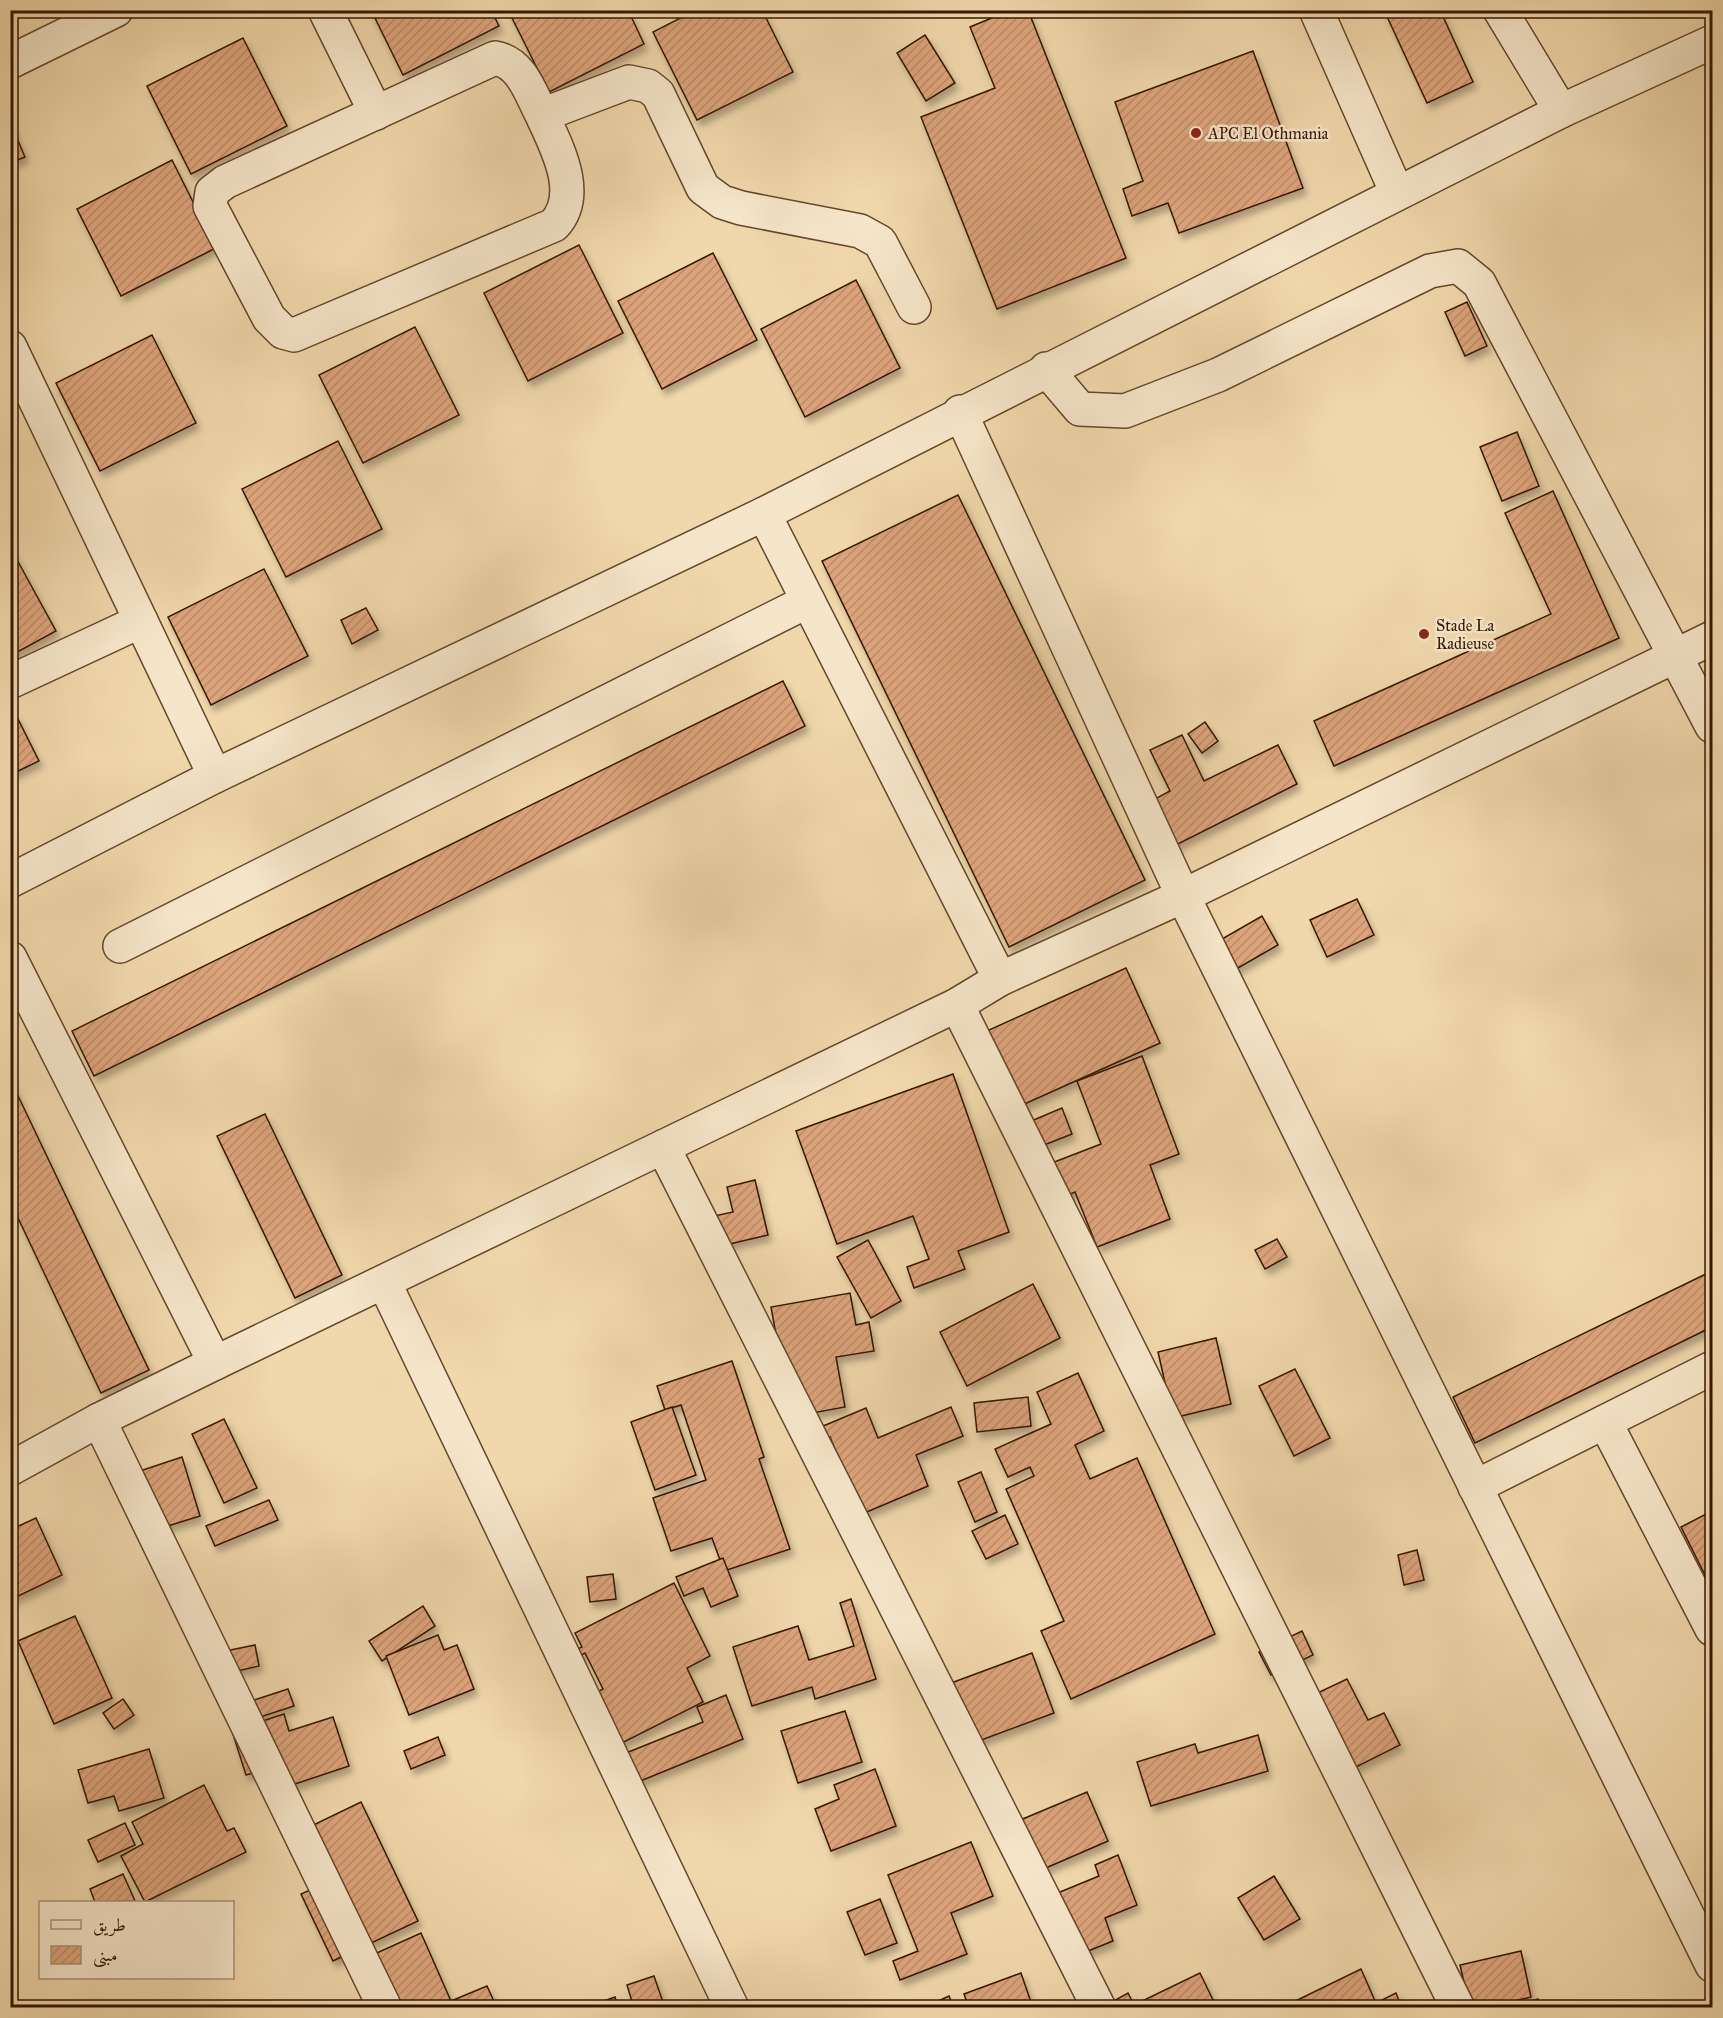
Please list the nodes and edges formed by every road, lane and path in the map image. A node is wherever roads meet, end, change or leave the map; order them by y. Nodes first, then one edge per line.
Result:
1 (116, 10) edge
2 (326, 10) edge
3 (1316, 10) edge
4 (1500, 10) edge
5 (1713, 42) edge
6 (10, 62) edge
7 (1561, 111) junction
8 (376, 113) junction
9 (542, 115) junction
10 (1397, 193) junction
11 (914, 308) dead end
12 (10, 347) edge
13 (1046, 369) junction
14 (960, 412) junction
15 (764, 514) junction
16 (808, 601) junction
17 (141, 621) junction
18 (1713, 638) edge
19 (1676, 656) junction
20 (10, 682) edge
21 (1713, 726) edge
22 (215, 776) junction
23 (10, 881) edge
24 (1183, 896) junction
25 (120, 946) dead end
26 (10, 958) edge
27 (1000, 979) junction
28 (957, 1005) junction
29 (663, 1147) junction
30 (384, 1282) junction
31 (215, 1363) junction
32 (1713, 1368) edge
33 (99, 1420) junction
34 (1605, 1422) junction
35 (10, 1469) edge
36 (1475, 1487) junction
37 (1713, 1629) edge
38 (1713, 1965) edge
39 (386, 2007) edge
40 (732, 2007) edge
41 (1099, 2007) edge
42 (1458, 2007) edge

1 - 6 street
2 - 8 street
3 - 10 street
4 - 7 street
5 - 7 street
7 - 10 street
8 - 9 street
8 - 9 street
9 - 11 street
10 - 13 street
12 - 17 street
13 - 14 street
13 - 19 street
14 - 15 street
14 - 24 street
15 - 16 street
15 - 22 street
16 - 25 street
16 - 27 street
17 - 20 street
17 - 22 street
18 - 19 street
19 - 21 street
19 - 24 street
22 - 23 street
24 - 27 street
24 - 36 street
26 - 31 street
27 - 28 street
28 - 29 street
28 - 42 street
29 - 30 street
29 - 41 street
30 - 31 street
30 - 40 street
31 - 33 street
32 - 34 street
33 - 35 street
33 - 39 street
34 - 36 street
34 - 37 street
36 - 38 street

